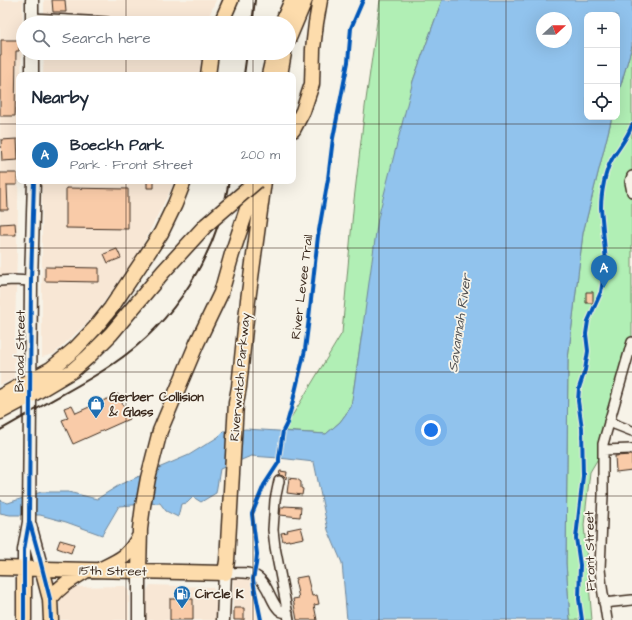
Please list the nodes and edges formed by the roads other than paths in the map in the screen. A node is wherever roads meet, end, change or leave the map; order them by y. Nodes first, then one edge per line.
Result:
1 (32, 0) edge
2 (231, 0) edge
3 (292, 0) edge
4 (305, 0) edge
5 (320, 0) edge
6 (32, 16) edge
7 (224, 16) edge
8 (285, 16) edge
9 (296, 21) edge
10 (32, 60) edge
11 (210, 60) edge
12 (272, 60) edge
13 (283, 60) edge
14 (32, 72) edge
15 (208, 72) edge
16 (270, 72) edge
17 (281, 72) edge
18 (296, 124) edge
19 (632, 176) edge
20 (34, 184) edge
21 (183, 184) edge
22 (252, 184) edge
23 (254, 184) edge
24 (264, 184) edge
25 (632, 192) edge
26 (0, 281) edge
27 (31, 281) junction
28 (632, 342) edge
29 (30, 380) junction
30 (30, 396) junction
31 (0, 397) edge
32 (0, 412) edge
33 (609, 422) junction
34 (632, 431) edge
35 (632, 449) edge
36 (603, 450) junction
37 (279, 481) dead end
38 (29, 522) junction
39 (140, 532) junction
40 (4, 568) edge
41 (24, 569) junction
42 (42, 569) junction
43 (93, 570) junction
44 (139, 571) junction
45 (225, 573) junction
46 (50, 599) junction
47 (632, 600) edge
48 (604, 603) junction
49 (289, 616) edge
50 (24, 620) edge
51 (51, 620) edge
52 (139, 620) edge
53 (223, 620) edge
54 (607, 620) edge

1 - 6 main road
2 - 7 main road
3 - 8 main road
4 - 9 main road
5 - 18 main road
10 - 14 main road
11 - 15 main road
12 - 16 main road
13 - 17 main road
19 - 25 street
20 - 27 main road, Broad Street
21 - 29 main road
22 - 39 main road
23 - 30 main road, bridge
24 - 45 main road, Riverwatch Parkway
26 - 27 street
27 - 29 main road, Broad Street
28 - 33 street, Front Street
29 - 30 main road, Broad Street
29 - 31 main road
30 - 32 main road
30 - 38 main road, Broad Street
33 - 34 street
33 - 36 street, Front Street
35 - 36 street
36 - 48 street, Front Street
37 - 49 street
38 - 41 main road, Broad Street
38 - 42 main road, Broad Street
39 - 43 main road
39 - 44 main road
40 - 41 main road, 15th Street
41 - 42 main road, 15th Street
41 - 50 main road, Broad Street
42 - 43 main road, 15th Street
42 - 46 main road, Broad Street
43 - 44 main road, 15th Street
43 - 46 main road
44 - 45 main road, 15th Street
44 - 52 main road
45 - 49 street
45 - 53 main road
46 - 51 main road, Broad Street
47 - 48 street
48 - 54 street, Front Street

